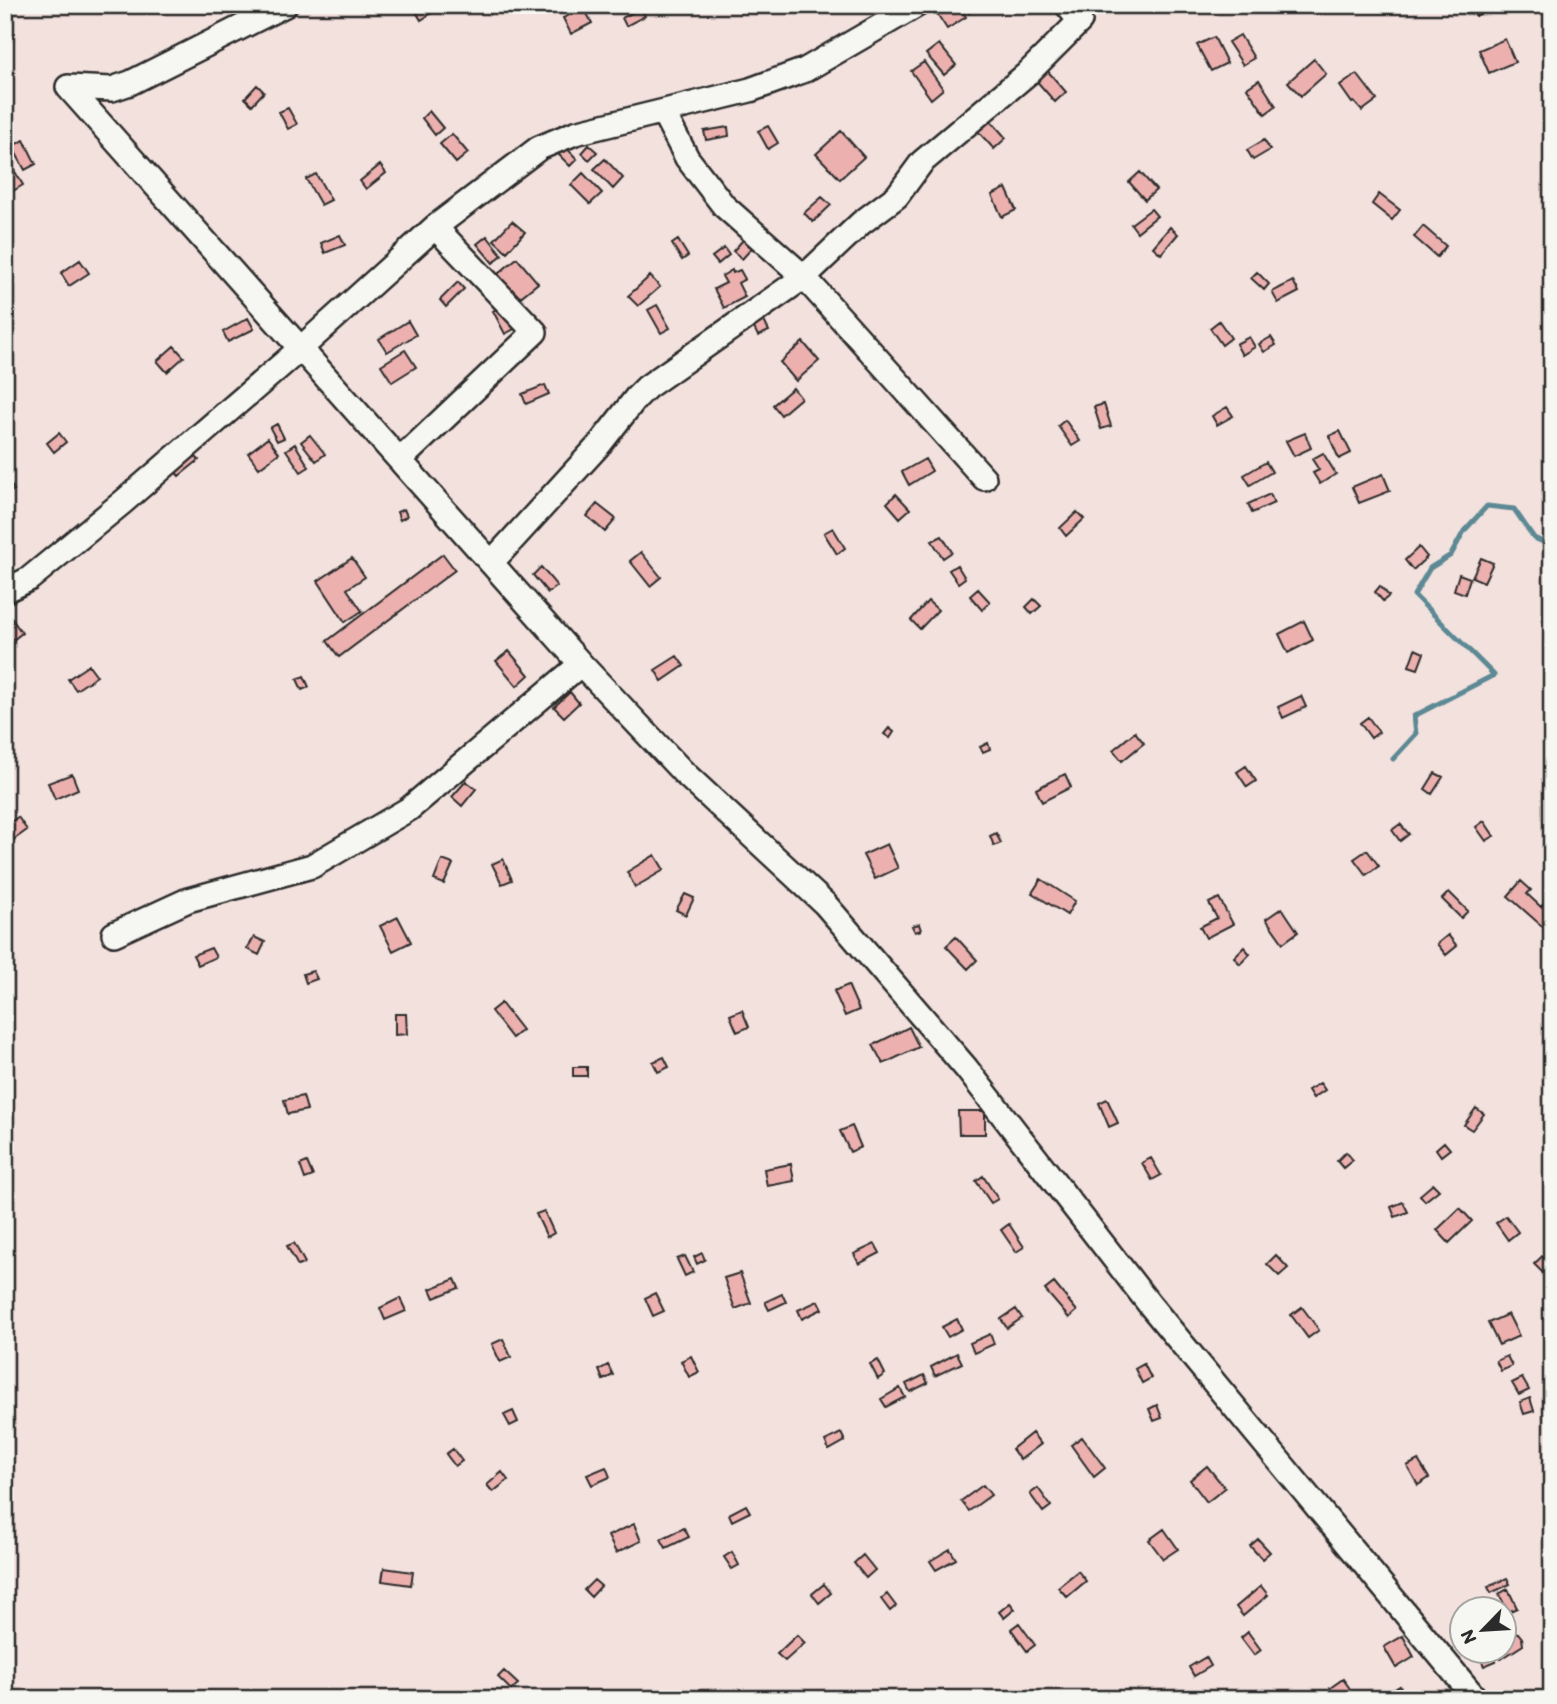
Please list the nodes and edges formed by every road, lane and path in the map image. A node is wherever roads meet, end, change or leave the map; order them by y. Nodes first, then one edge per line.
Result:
1 (285, 5) edge
2 (917, 5) edge
3 (1067, 5) edge
4 (663, 112) junction
5 (435, 227) junction
6 (804, 277) junction
7 (300, 349) junction
8 (400, 460) junction
9 (984, 478) dead end
10 (491, 562) junction
11 (5, 592) edge
12 (581, 664) junction
13 (114, 934) dead end
14 (1476, 1699) edge

1 - 7 street
2 - 4 street
3 - 6 street
4 - 5 street
4 - 6 street
5 - 7 street
5 - 8 street
6 - 9 street
6 - 10 street
7 - 8 street
7 - 11 street
8 - 10 street
10 - 12 street
12 - 13 street
12 - 14 street

